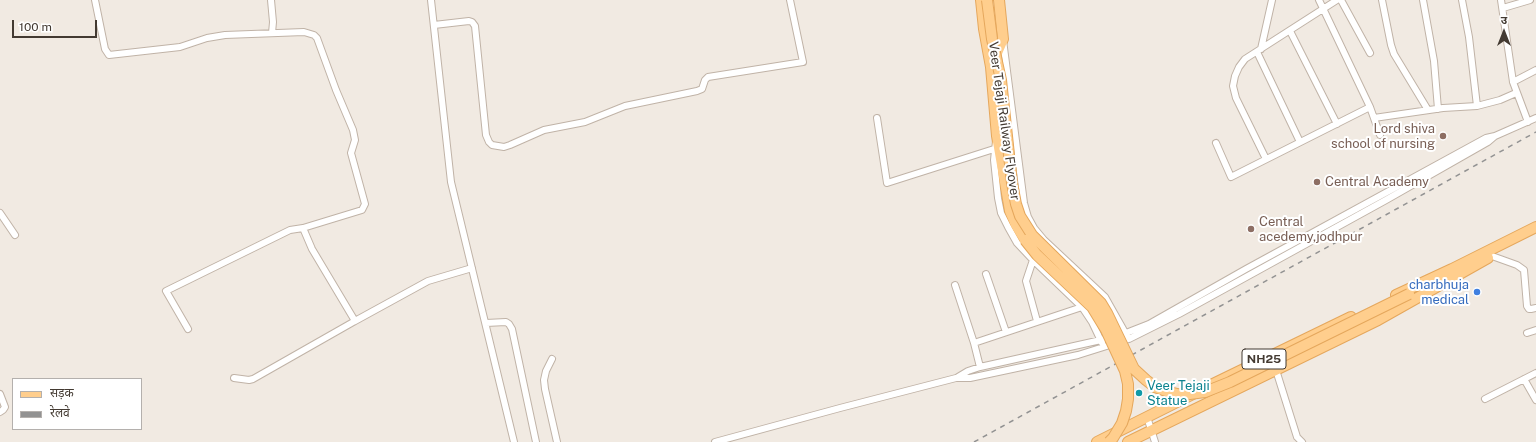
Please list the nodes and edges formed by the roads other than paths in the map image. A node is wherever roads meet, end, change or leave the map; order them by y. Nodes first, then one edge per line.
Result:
1 (95, 0) edge
2 (271, 0) edge
3 (430, 0) edge
4 (790, 0) edge
5 (981, 0) edge
6 (987, 0) edge
7 (999, 0) edge
8 (1272, 0) edge
9 (1319, 0) edge
10 (1337, 0) edge
11 (1341, 0) edge
12 (1382, 0) edge
13 (1423, 0) edge
14 (1462, 0) edge
15 (1501, 0) edge
16 (1530, 0) edge
17 (1523, 1) edge
18 (1503, 8) junction
19 (1324, 9) junction
20 (434, 25) junction
21 (1290, 31) junction
22 (272, 33) junction
23 (1003, 39) junction
24 (1259, 51) junction
25 (1370, 53) dead end
26 (991, 67) junction
27 (1536, 70) edge
28 (1513, 82) junction
29 (1516, 93) junction
30 (1477, 106) junction
31 (1370, 107) junction
32 (1438, 109) junction
33 (1428, 110) junction
34 (877, 118) dead end
35 (1374, 118) junction
36 (1536, 118) edge
37 (1528, 122) junction
38 (1337, 124) junction
39 (1380, 135) dead end
40 (997, 136) junction
41 (1300, 142) junction
42 (1216, 143) dead end
43 (994, 149) junction
44 (1266, 159) junction
45 (0, 213) edge
46 (1536, 227) edge
47 (303, 228) junction
48 (1536, 234) edge
49 (15, 235) dead end
50 (1492, 256) junction
51 (1033, 260) junction
52 (472, 268) junction
53 (986, 274) dead end
54 (1431, 278) junction
55 (955, 285) dead end
56 (1439, 286) junction
57 (1412, 292) junction
58 (1082, 307) junction
59 (1536, 308) edge
60 (355, 321) junction
61 (1038, 321) junction
62 (486, 323) junction
63 (188, 329) dead end
64 (1536, 330) edge
65 (1006, 332) junction
66 (1527, 333) dead end
67 (1127, 336) junction
68 (1101, 340) junction
69 (974, 343) junction
70 (1104, 347) junction
71 (552, 359) dead end
72 (980, 367) junction
73 (1276, 370) junction
74 (1536, 373) edge
75 (234, 378) dead end
76 (956, 378) junction
77 (1524, 379) junction
78 (0, 394) edge
79 (1485, 399) dead end
80 (1536, 400) edge
81 (0, 412) edge
82 (1147, 417) junction
83 (1151, 430) junction
84 (514, 442) edge
85 (536, 442) edge
86 (557, 442) edge
87 (715, 442) edge
88 (1097, 442) edge
89 (1109, 442) edge
90 (1128, 442) edge
91 (1155, 442) edge
92 (1302, 442) edge

1 - 22 street
2 - 22 street
3 - 20 street
4 - 20 street
5 - 26 main road
6 - 57 main road, Veer Tejaji Railway Flyover, bridge
7 - 23 main road
8 - 24 street
9 - 19 street
10 - 19 street
11 - 25 street
12 - 33 street
13 - 32 street
14 - 30 street
15 - 18 street
16 - 17 street
17 - 18 street
18 - 28 street
19 - 21 street
19 - 31 street
20 - 52 street
21 - 24 street
21 - 38 street
22 - 47 street
23 - 26 main road
23 - 67 street
24 - 41 street
24 - 44 street
26 - 40 main road
27 - 28 street
28 - 29 street
29 - 30 street
29 - 37 street
30 - 32 street
31 - 35 street
31 - 38 street
32 - 33 street
33 - 35 street
34 - 43 street
35 - 39 street
36 - 37 street
37 - 67 street
38 - 41 street
40 - 43 street
40 - 89 main road, bridge
41 - 44 street
42 - 44 street
43 - 51 street
45 - 49 street
46 - 54 main road, NH25
47 - 60 street
47 - 63 street
48 - 50 main road, NH25
50 - 56 main road, NH25
50 - 59 street
51 - 58 street
51 - 61 street
52 - 60 street
52 - 62 street
53 - 65 street
54 - 57 main road, Veer Tejaji Railway Flyover
54 - 82 main road, NH25
55 - 69 street
56 - 57 main road, Veer Tejaji Railway Flyover
56 - 73 main road, NH25
58 - 61 street
58 - 68 street
60 - 75 street
61 - 65 street
62 - 84 street
62 - 85 street
64 - 66 street
65 - 69 street
67 - 68 street
67 - 70 street
68 - 70 street
68 - 72 street
69 - 72 street
70 - 76 street
71 - 86 street
72 - 76 street
73 - 83 main road, NH25
73 - 92 street
74 - 77 street
76 - 87 street
77 - 79 street
77 - 80 street
78 - 81 street
82 - 83 street
82 - 88 main road, NH25
83 - 90 main road, NH25
83 - 91 street

